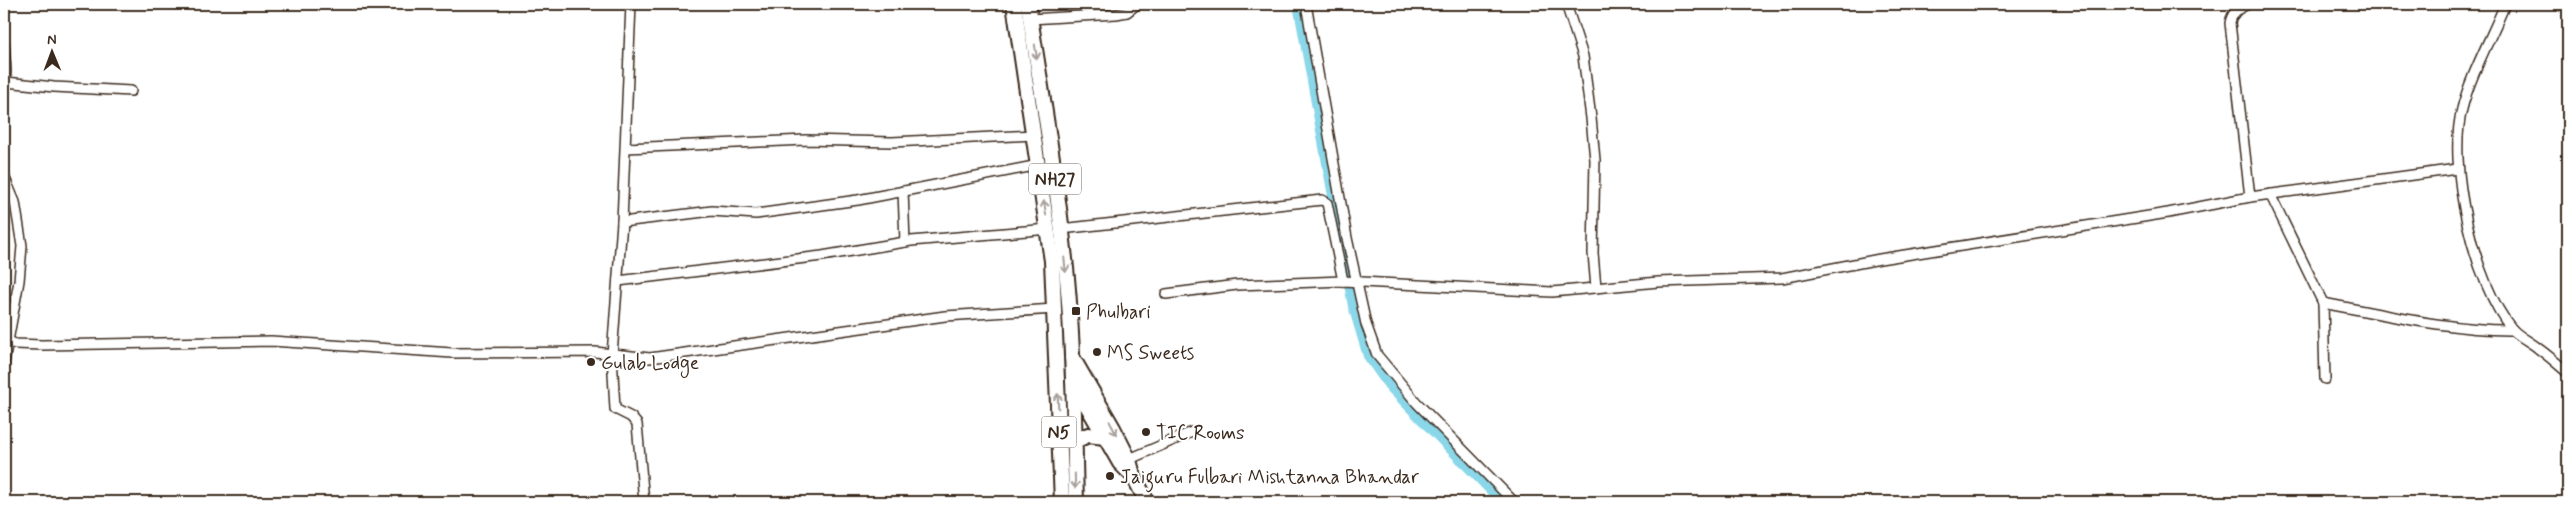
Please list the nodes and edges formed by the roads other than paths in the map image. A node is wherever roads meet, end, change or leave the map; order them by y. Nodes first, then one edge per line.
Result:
1 (631, 4) edge
2 (1014, 4) edge
3 (1028, 4) edge
4 (1137, 4) edge
5 (1306, 4) edge
6 (1566, 4) edge
7 (2248, 4) edge
8 (2505, 4) edge
9 (2235, 7) edge
10 (1030, 20) junction
11 (4, 43) edge
12 (6, 82) junction
13 (131, 91) dead end
14 (4, 100) edge
15 (1034, 135) junction
16 (626, 148) junction
17 (1039, 165) junction
18 (2457, 169) junction
19 (4, 176) edge
20 (903, 191) junction
21 (2270, 194) junction
22 (2250, 197) junction
23 (622, 222) junction
24 (1055, 229) junction
25 (905, 242) junction
26 (618, 281) junction
27 (1343, 281) junction
28 (1357, 281) junction
29 (1596, 288) junction
30 (1166, 294) dead end
31 (2322, 303) junction
32 (1055, 309) junction
33 (2512, 330) junction
34 (1056, 338) junction
35 (9, 340) junction
36 (612, 355) junction
37 (1071, 356) junction
38 (1057, 361) junction
39 (4, 363) edge
40 (2566, 371) edge
41 (2325, 379) dead end
42 (1072, 380) junction
43 (1192, 432) dead end
44 (1105, 437) junction
45 (1075, 441) junction
46 (1125, 461) junction
47 (644, 502) edge
48 (1062, 502) edge
49 (1076, 502) edge
50 (1147, 502) edge
51 (1514, 502) edge

1 - 16 street
2 - 15 highway, NH27
3 - 10 highway, NH27
4 - 10 street
5 - 28 street
6 - 29 street
7 - 9 street
8 - 18 street
9 - 22 street
10 -> 24 highway, NH27
11 - 12 street
12 - 13 street
12 - 14 street
15 - 16 street
15 - 17 highway, NH27
16 - 23 street
17 - 20 street
24 -> 17 highway, NH27
18 - 21 street
18 - 33 street
19 - 35 street
20 - 23 street
20 - 25 street
21 - 22 street
21 - 31 street
22 - 29 street
23 - 26 street
24 - 25 street
24 - 27 street
24 - 32 highway, NH27
24 -> 37 highway, NH27
25 - 26 street
26 - 36 street
27 - 28 street
27 - 30 street
28 - 29 street
28 - 51 street
31 - 33 street
31 - 41 street
32 - 34 highway, NH27
32 - 36 street
33 - 40 street
34 - 37 highway, NH27
34 - 38 highway, NH27
35 - 36 street
35 - 39 street
36 - 47 street
37 - 42 highway, NH27
37 -> 46 highway, NH27
38 - 42 highway, NH27
48 -> 38 highway, N5
42 - 44 highway, NH27
42 - 45 highway, N5
43 - 46 street
44 - 45 highway
44 - 46 highway, NH27
45 -> 49 highway, N5
46 - 50 highway, NH27

